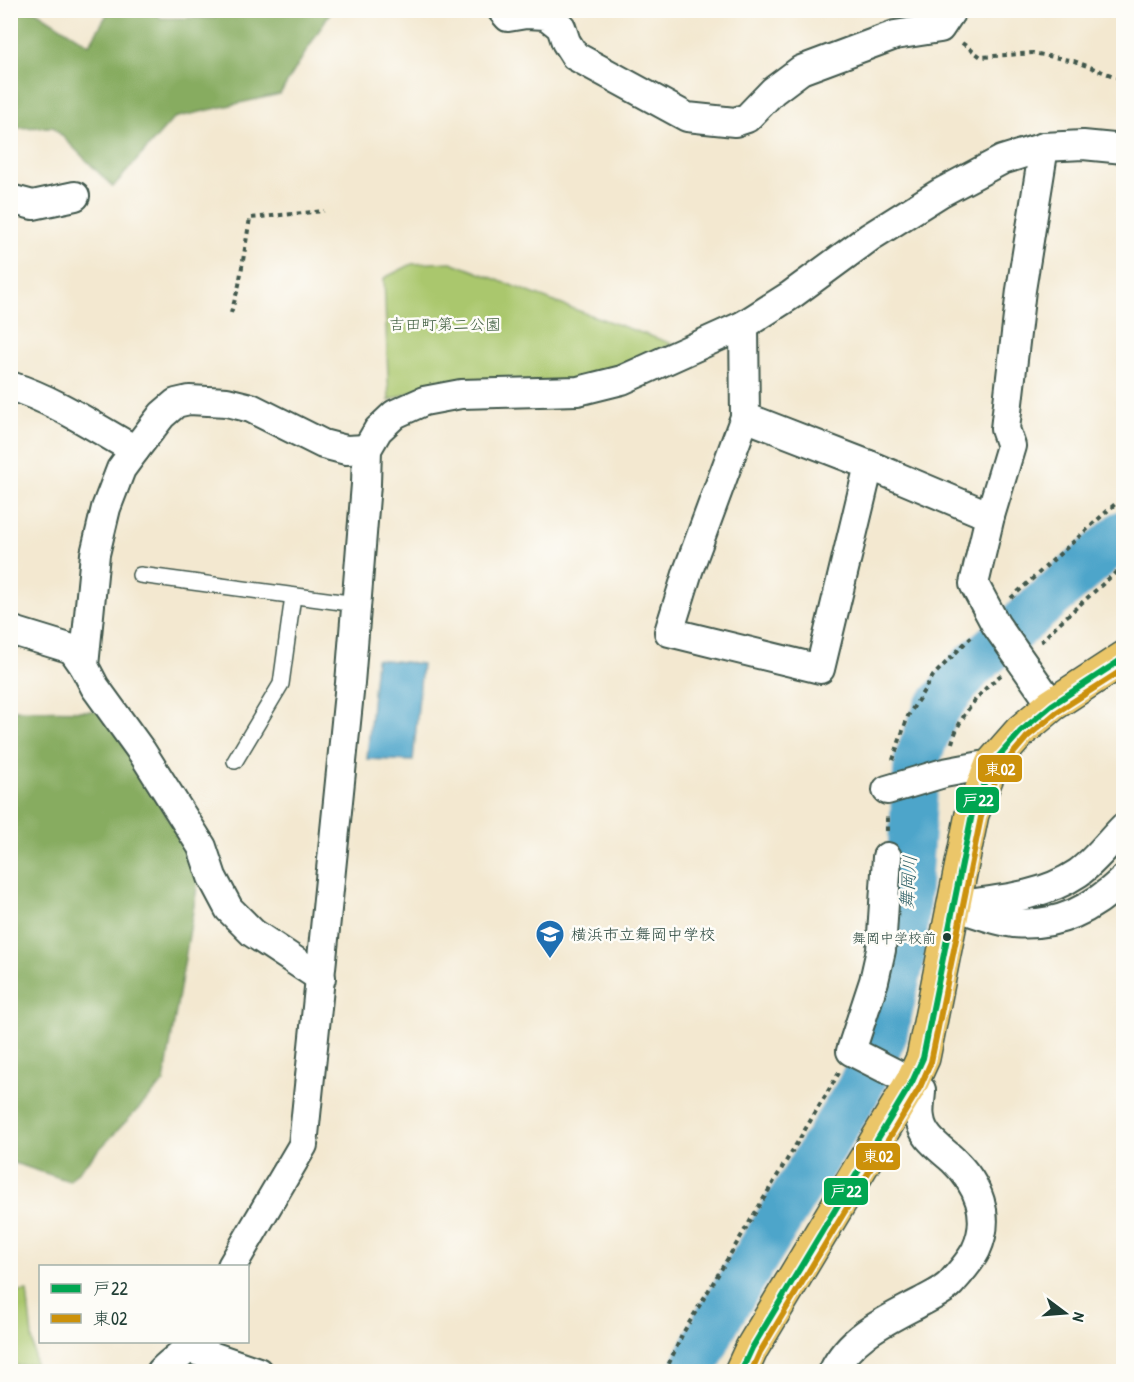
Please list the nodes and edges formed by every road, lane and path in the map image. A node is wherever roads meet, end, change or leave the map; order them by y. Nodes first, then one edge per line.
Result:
1 (502, 10) edge
2 (946, 19) edge
3 (1124, 80) edge
4 (1044, 147) junction
5 (1124, 149) edge
6 (75, 196) dead end
7 (10, 199) edge
8 (324, 211) dead end
9 (231, 313) dead end
10 (744, 325) junction
11 (10, 386) edge
12 (745, 417) junction
13 (367, 449) junction
14 (135, 450) junction
15 (869, 465) junction
16 (1124, 495) edge
17 (990, 516) junction
18 (1124, 566) edge
19 (140, 575) dead end
20 (293, 596) junction
21 (356, 604) junction
22 (993, 621) junction
23 (10, 630) edge
24 (1017, 657) junction
25 (1124, 658) edge
26 (84, 666) junction
27 (1052, 705) junction
28 (235, 761) dead end
29 (992, 764) junction
30 (940, 774) junction
31 (893, 788) junction
32 (1124, 827) edge
33 (887, 857) joint
34 (1124, 879) edge
35 (953, 906) junction
36 (321, 978) junction
37 (855, 1053) junction
38 (903, 1077) junction
39 (233, 1265) edge
40 (189, 1345) edge
41 (161, 1371) edge
42 (258, 1371) edge
43 (665, 1371) edge
44 (741, 1371) edge
45 (833, 1371) edge

1 - 2 street
2 - 3 path
4 - 5 street
4 - 10 street
4 - 17 street
6 - 7 street
8 - 9 path
10 - 12 street
10 - 13 street
11 - 14 street
12 - 15 street
12 - 15 street
13 - 14 street
13 - 21 street
14 - 26 street
15 - 17 street
16 - 22 path
17 - 22 street
18 - 24 path
19 - 20 lane
20 - 21 lane
20 - 28 lane
21 - 36 street
22 - 24 street
22 - 31 path
23 - 26 street
24 - 27 street
24 - 30 path
25 - 27 main road
26 - 36 street
27 - 29 main road
29 - 30 street
29 - 35 main road
30 - 31 street
31 - 33 path
32 - 35 street
33 - 37 street
34 - 35 street
35 - 38 main road
36 - 39 street
37 - 38 street
37 - 43 path
38 - 44 main road
38 - 45 street
40 - 41 street
40 - 42 street

